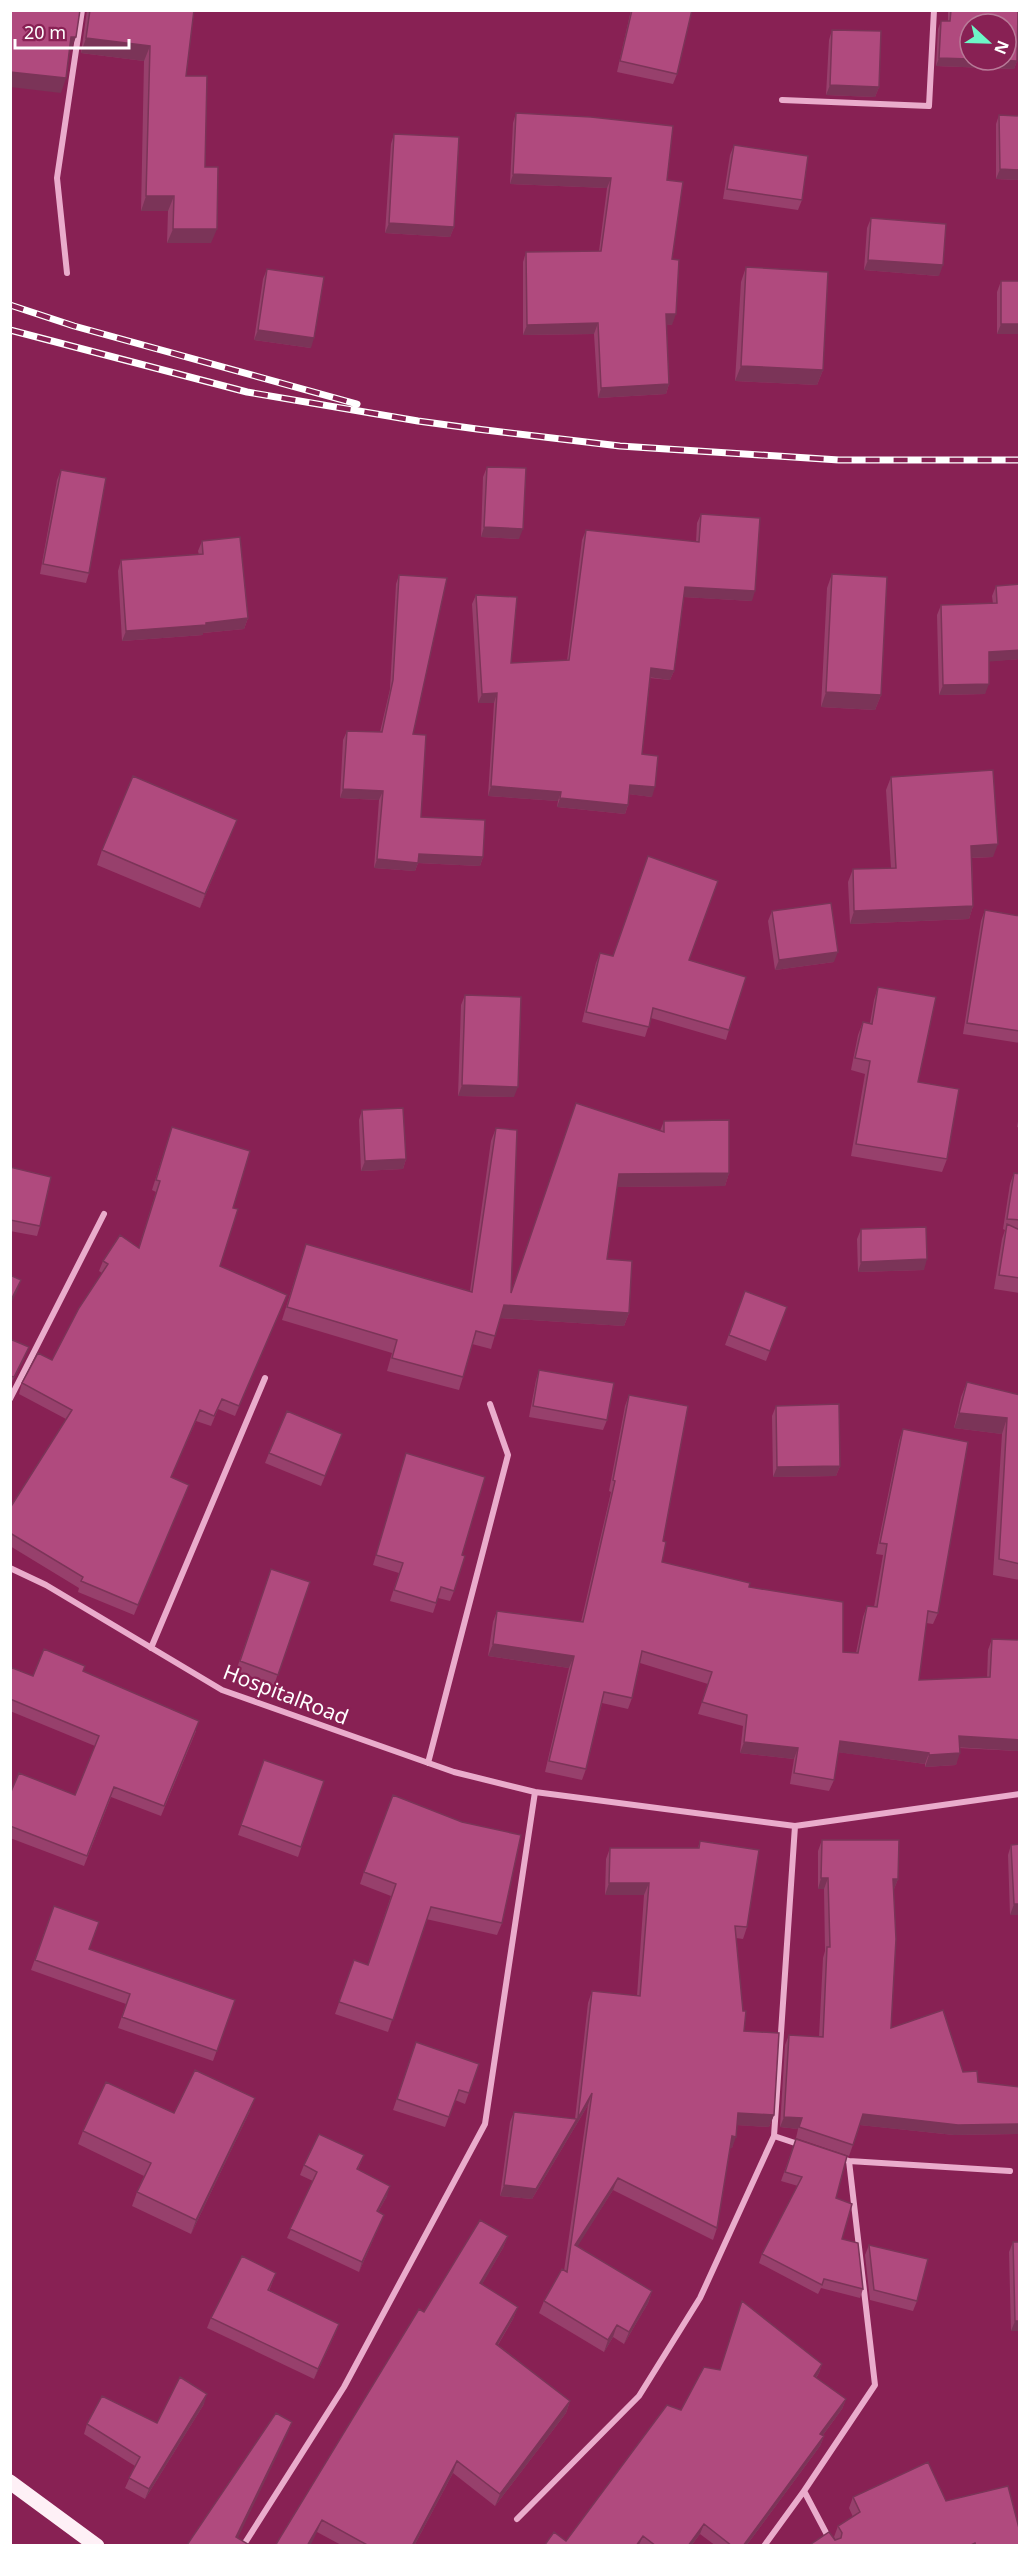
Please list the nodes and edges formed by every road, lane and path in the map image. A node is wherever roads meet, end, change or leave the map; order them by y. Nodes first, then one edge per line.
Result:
1 (82, 10) edge
2 (934, 10) edge
3 (782, 100) dead end
4 (67, 273) dead end
5 (104, 1214) dead end
6 (265, 1378) dead end
7 (10, 1399) edge
8 (490, 1404) dead end
9 (10, 1568) edge
10 (151, 1648) junction
11 (428, 1763) junction
12 (535, 1792) junction
13 (1020, 1794) edge
14 (795, 1826) junction
15 (774, 2136) junction
16 (806, 2147) edge
17 (828, 2154) edge
18 (849, 2161) junction
19 (1011, 2171) dead end
20 (10, 2482) edge
21 (804, 2491) junction
22 (517, 2519) dead end
23 (97, 2546) edge
24 (243, 2546) edge
25 (764, 2546) edge
26 (833, 2546) edge

1 - 4 street
2 - 3 street
5 - 7 street
6 - 10 street
8 - 11 street
9 - 10 street, HospitalRoad
10 - 11 street, HospitalRoad
11 - 12 street, HospitalRoad
12 - 14 street, HospitalRoad
12 - 24 street
13 - 14 street, HospitalRoad
14 - 15 street
15 - 16 street
15 - 22 street
17 - 18 street
18 - 19 street
18 - 21 street
20 - 23 main road
21 - 25 street
21 - 26 street

